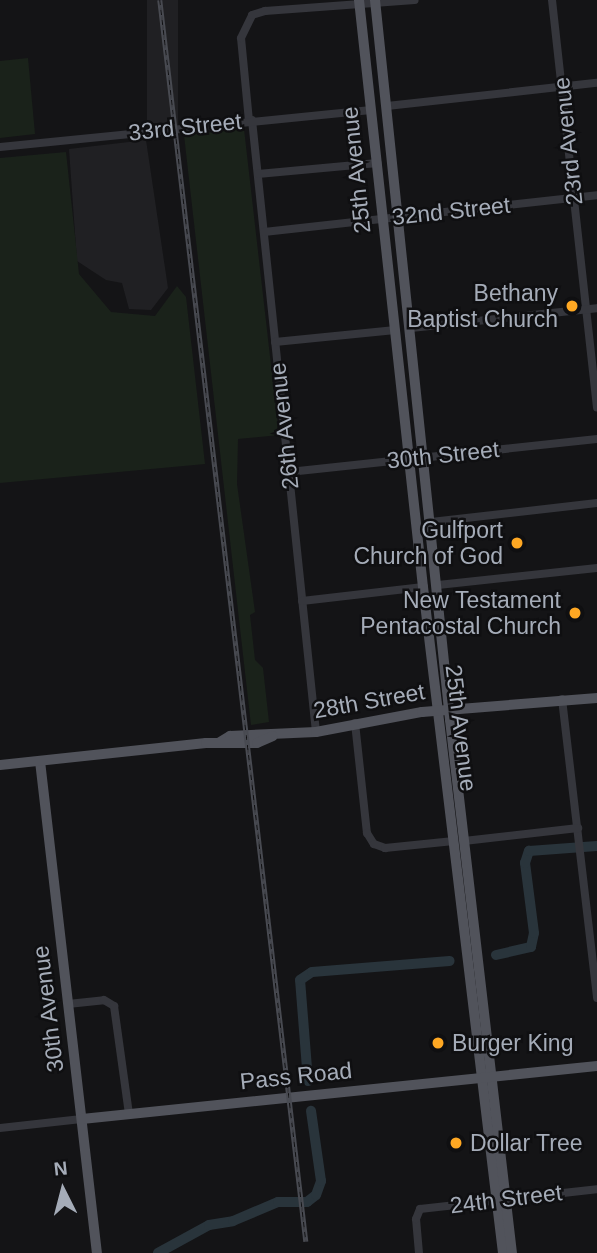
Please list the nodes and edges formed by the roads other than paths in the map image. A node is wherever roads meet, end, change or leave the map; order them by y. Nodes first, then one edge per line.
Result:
1 (415, 0) edge
2 (552, 0) edge
3 (375, 2) edge
4 (359, 3) edge
5 (597, 83) edge
6 (562, 87) junction
7 (387, 106) junction
8 (371, 110) junction
9 (250, 120) junction
10 (0, 147) edge
11 (377, 163) junction
12 (258, 174) junction
13 (597, 195) edge
14 (574, 198) junction
15 (398, 217) junction
16 (383, 219) junction
17 (264, 232) junction
18 (597, 308) edge
19 (586, 309) junction
20 (411, 328) junction
21 (395, 330) junction
22 (275, 342) junction
23 (597, 408) edge
24 (597, 439) edge
25 (424, 457) junction
26 (409, 459) junction
27 (289, 472) junction
28 (597, 503) edge
29 (431, 522) junction
30 (597, 568) edge
31 (438, 585) junction
32 (423, 587) junction
33 (302, 601) junction
34 (597, 698) edge
35 (562, 699) junction
36 (444, 710) junction
37 (355, 723) junction
38 (316, 732) junction
39 (40, 761) junction
40 (0, 765) edge
41 (579, 832) junction
42 (459, 841) junction
43 (594, 942) edge
44 (597, 998) edge
45 (68, 1004) junction
46 (597, 1066) edge
47 (487, 1078) junction
48 (129, 1114) junction
49 (82, 1119) junction
50 (0, 1128) edge
51 (597, 1189) edge
52 (501, 1200) junction
53 (97, 1253) edge
54 (419, 1253) edge
55 (503, 1253) edge
56 (512, 1253) edge

1 - 3 street
2 - 6 street, 23rd Avenue
3 - 4 street
3 - 7 main road, 25th Avenue
4 - 8 main road, 25th Avenue
4 - 9 street, 26th Avenue
5 - 6 street
6 - 7 street
6 - 14 street, 23rd Avenue
7 - 15 main road, 25th Avenue
8 - 9 street, 33rd Street
8 - 11 main road, 25th Avenue
9 - 10 street, 33rd Street
9 - 12 street, 26th Avenue
11 - 12 street
11 - 16 main road, 25th Avenue
12 - 17 street, 26th Avenue
13 - 14 street, 32nd Street
14 - 15 street, 32nd Street
14 - 19 street, 23rd Avenue
15 - 16 street, 32nd Street
15 - 20 main road, 25th Avenue
16 - 17 street, 32nd Street
16 - 21 main road, 25th Avenue
17 - 22 street, 26th Avenue
18 - 19 street
19 - 20 street
19 - 23 street, 23rd Avenue
20 - 25 main road, 25th Avenue
21 - 22 street
21 - 26 main road, 25th Avenue
22 - 27 street, 26th Avenue
24 - 25 street, 30th Street
25 - 26 street, 30th Street
25 - 29 main road, 25th Avenue
26 - 27 street, 30th Street
26 - 32 main road, 25th Avenue
27 - 33 street, 26th Avenue
28 - 29 street
29 - 31 main road, 25th Avenue
30 - 31 street
31 - 36 main road, 25th Avenue
32 - 33 street
32 - 36 main road, 25th Avenue
33 - 38 street, 26th Avenue
34 - 35 main road, 28th Street
35 - 36 main road, 28th Street
35 - 41 street
36 - 37 main road, 28th Street
36 - 42 main road, 25th Avenue
37 - 38 main road, 28th Street
37 - 42 street
38 - 39 main road, 28th Street
39 - 40 main road, 28th Street
39 - 45 main road, 30th Avenue
41 - 42 street
41 - 43 street
42 - 47 main road, 25th Avenue
43 - 44 street
45 - 48 street
45 - 49 main road, 30th Avenue
46 - 47 main road, Pass Road
47 - 48 main road, Pass Road
47 - 52 main road, 25th Avenue
48 - 49 main road, Pass Road
49 - 50 street, Pass Road
49 - 53 main road, 30th Avenue
51 - 52 street, 24th Street
52 - 54 street, 24th Street
52 - 55 main road, 25th Avenue
52 - 56 main road, 25th Avenue

